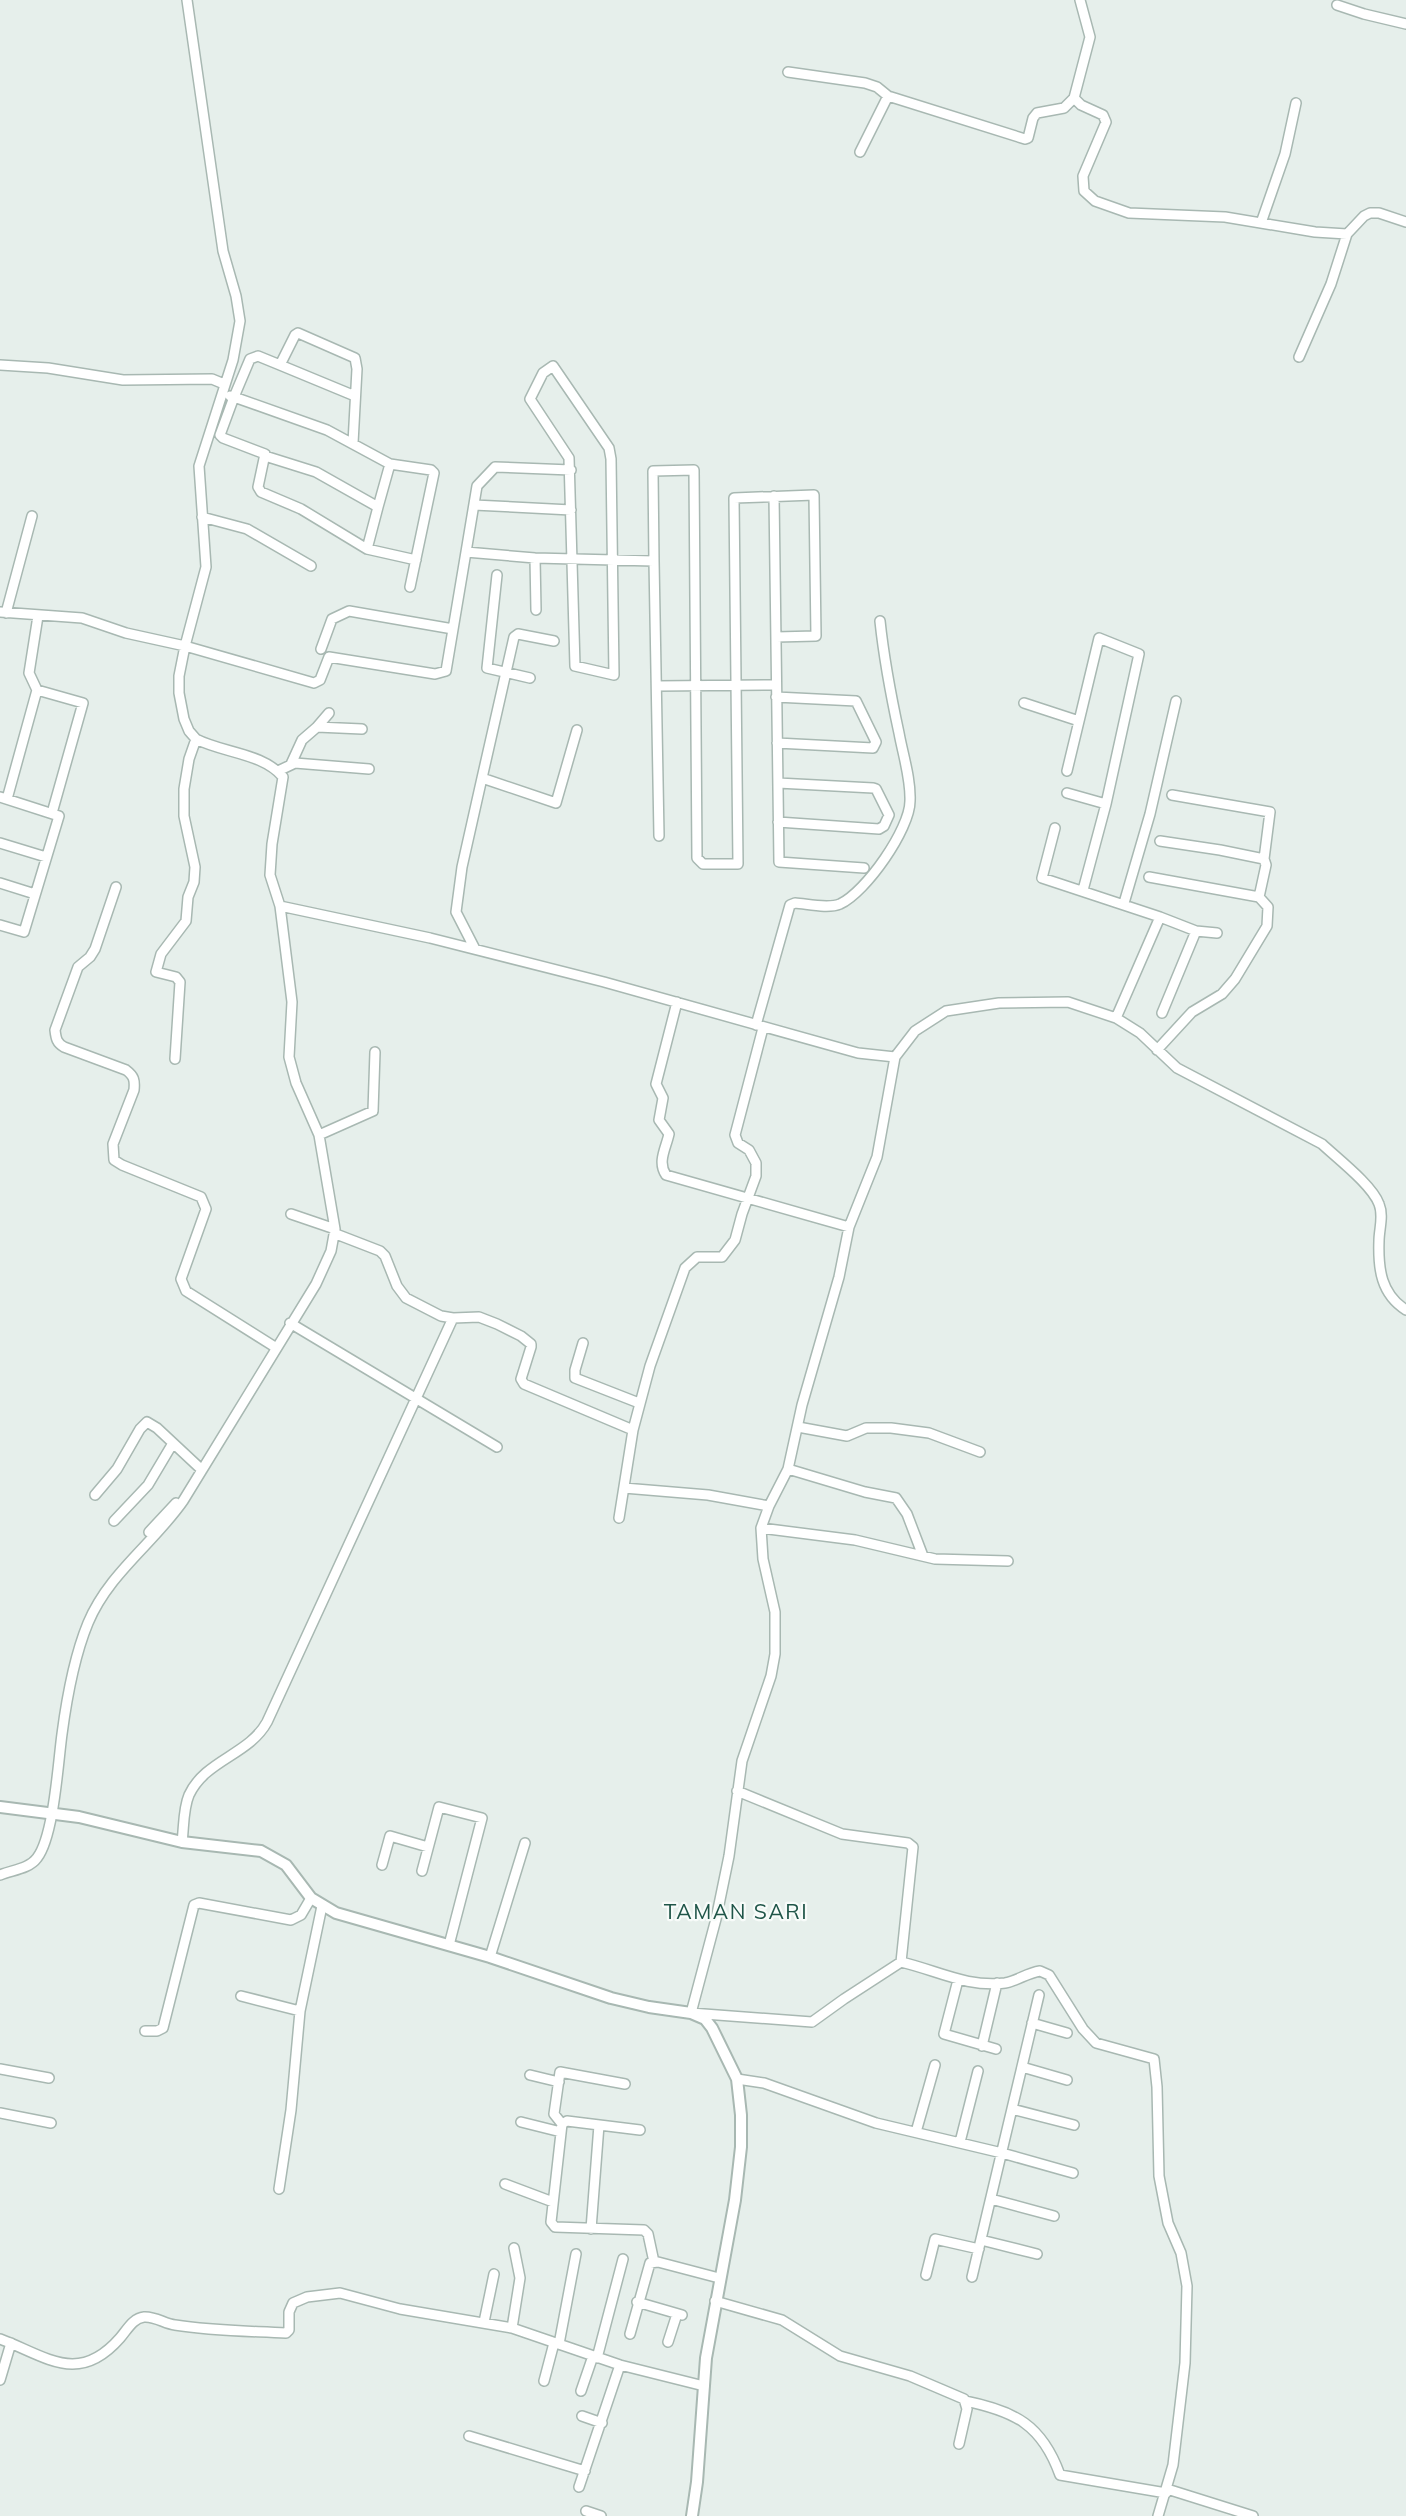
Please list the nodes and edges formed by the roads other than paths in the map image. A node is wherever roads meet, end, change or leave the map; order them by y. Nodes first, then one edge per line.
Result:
1 (187, 0) edge
2 (1080, 0) edge
3 (1337, 5) dead end
4 (1406, 24) edge
5 (788, 72) dead end
6 (888, 96) junction
7 (1074, 98) junction
8 (1296, 103) dead end
9 (860, 152) dead end
10 (1406, 222) edge
11 (1261, 223) junction
12 (1347, 234) junction
13 (1299, 357) dead end
14 (0, 364) edge
15 (280, 365) junction
16 (223, 388) junction
17 (355, 396) junction
18 (234, 397) junction
19 (353, 443) junction
20 (266, 456) junction
21 (390, 464) junction
22 (571, 470) junction
23 (774, 496) junction
24 (474, 504) junction
25 (378, 507) junction
26 (571, 510) junction
27 (32, 516) dead end
28 (202, 517) junction
29 (367, 549) junction
30 (466, 552) junction
31 (535, 558) junction
32 (572, 558) junction
33 (416, 560) junction
34 (612, 560) junction
35 (654, 561) junction
36 (311, 566) dead end
37 (497, 575) dead end
38 (410, 587) dead end
39 (536, 610) dead end
40 (3, 612) edge
41 (38, 616) junction
42 (880, 621) dead end
43 (453, 629) junction
44 (776, 637) junction
45 (554, 641) dead end
46 (185, 646) junction
47 (321, 649) dead end
48 (507, 673) junction
49 (530, 678) dead end
50 (737, 685) junction
51 (776, 685) junction
52 (657, 686) junction
53 (697, 686) junction
54 (38, 690) junction
55 (776, 698) junction
56 (1176, 700) dead end
57 (1024, 703) dead end
58 (329, 713) dead end
59 (1079, 721) junction
60 (317, 727) junction
61 (362, 729) dead end
62 (577, 730) dead end
63 (196, 740) junction
64 (777, 743) junction
65 (291, 764) junction
66 (369, 769) dead end
67 (278, 771) junction
68 (1067, 771) dead end
69 (482, 778) junction
70 (777, 783) junction
71 (1067, 793) dead end
72 (1172, 795) dead end
73 (3, 798) edge
74 (1106, 804) junction
75 (52, 813) junction
76 (778, 822) junction
77 (1055, 828) dead end
78 (659, 836) dead end
79 (1160, 841) dead end
80 (0, 843) edge
81 (46, 858) junction
82 (1264, 859) junction
83 (864, 868) dead end
84 (1149, 877) dead end
85 (0, 884) edge
86 (116, 887) dead end
87 (1083, 890) junction
88 (35, 894) junction
89 (1259, 897) junction
90 (1125, 903) junction
91 (280, 906) junction
92 (1160, 917) junction
93 (0, 925) edge
94 (1196, 931) junction
95 (1217, 933) dead end
96 (475, 949) junction
97 (676, 1002) junction
98 (1162, 1013) dead end
99 (1116, 1018) junction
100 (759, 1027) junction
101 (1157, 1050) junction
102 (375, 1052) dead end
103 (895, 1057) junction
104 (175, 1059) dead end
105 (319, 1135) junction
106 (748, 1197) junction
107 (291, 1214) dead end
108 (849, 1227) junction
109 (335, 1232) junction
110 (1406, 1310) edge
111 (453, 1318) junction
112 (290, 1323) junction
113 (583, 1343) dead end
114 (275, 1347) junction
115 (416, 1400) junction
116 (639, 1402) junction
117 (798, 1427) junction
118 (633, 1430) junction
119 (173, 1443) junction
120 (497, 1447) dead end
121 (980, 1452) dead end
122 (201, 1469) junction
123 (788, 1469) junction
124 (624, 1488) junction
125 (94, 1495) dead end
126 (769, 1506) junction
127 (619, 1518) dead end
128 (114, 1521) dead end
129 (761, 1528) junction
130 (149, 1532) dead end
131 (923, 1556) junction
132 (1008, 1561) dead end
133 (737, 1791) junction
134 (0, 1807) edge
135 (52, 1813) junction
136 (182, 1842) junction
137 (525, 1843) dead end
138 (428, 1847) junction
139 (382, 1865) dead end
140 (422, 1871) dead end
141 (0, 1875) edge
142 (311, 1898) junction
143 (322, 1906) junction
144 (449, 1945) junction
145 (490, 1957) junction
146 (901, 1962) junction
147 (958, 1980) junction
148 (997, 1983) junction
149 (1039, 1995) dead end
150 (241, 1996) dead end
151 (300, 2012) junction
152 (691, 2013) junction
153 (1032, 2023) junction
154 (145, 2031) dead end
155 (1067, 2033) dead end
156 (982, 2046) junction
157 (996, 2049) dead end
158 (935, 2065) dead end
159 (1022, 2067) junction
160 (0, 2069) edge
161 (978, 2071) dead end
162 (530, 2075) dead end
163 (49, 2078) dead end
164 (737, 2079) junction
165 (1067, 2080) dead end
166 (559, 2082) junction
167 (625, 2084) dead end
168 (1012, 2109) junction
169 (0, 2113) edge
170 (521, 2122) dead end
171 (51, 2123) dead end
172 (599, 2125) junction
173 (1074, 2125) dead end
174 (562, 2128) junction
175 (639, 2130) dead end
176 (916, 2132) junction
177 (960, 2142) junction
178 (1002, 2153) junction
179 (1073, 2173) dead end
180 (505, 2184) dead end
181 (279, 2189) dead end
182 (991, 2199) junction
183 (553, 2202) junction
184 (1054, 2216) dead end
185 (591, 2229) junction
186 (980, 2245) junction
187 (514, 2248) dead end
188 (576, 2254) dead end
189 (1037, 2254) dead end
190 (623, 2259) dead end
191 (654, 2262) junction
192 (494, 2274) dead end
193 (926, 2276) dead end
194 (972, 2277) dead end
195 (719, 2278) junction
196 (715, 2301) junction
197 (637, 2302) junction
198 (484, 2322) junction
199 (512, 2328) junction
200 (630, 2334) dead end
201 (0, 2339) edge
202 (668, 2342) dead end
203 (11, 2343) junction
204 (556, 2344) junction
205 (595, 2357) junction
206 (620, 2365) junction
207 (0, 2380) edge
208 (544, 2381) dead end
209 (704, 2386) junction
210 (581, 2391) dead end
211 (966, 2401) junction
212 (582, 2416) dead end
213 (602, 2423) junction
214 (469, 2436) dead end
215 (959, 2444) dead end
216 (585, 2471) junction
217 (579, 2487) dead end
218 (1166, 2491) junction
219 (586, 2511) dead end
220 (601, 2516) edge
221 (692, 2516) edge
222 (1158, 2516) edge
223 (1253, 2516) edge

1 - 16 street
2 - 7 street
3 - 4 street
5 - 6 street
6 - 7 street
6 - 9 street
7 - 11 street
8 - 11 street
10 - 12 street
11 - 12 street
12 - 13 street
14 - 16 street
15 - 17 street
15 - 17 street
15 - 18 street
16 - 18 street
16 - 28 street
17 - 19 street
18 - 19 street
18 - 20 street
19 - 21 street
20 - 25 street
20 - 29 street
21 - 25 street
21 - 33 street
22 - 24 street
22 - 26 street
22 - 34 street
23 - 44 street
23 - 44 street
23 - 50 street
24 - 26 street
24 - 30 street
25 - 29 street
26 - 32 street
27 - 40 street
28 - 36 street
28 - 46 street
29 - 33 street
30 - 31 street
30 - 43 street
31 - 32 street
31 - 39 street
32 - 34 street
32 - 34 street
33 - 38 street
34 - 35 street
35 - 52 street
35 - 53 street
37 - 48 street
40 - 41 street
41 - 46 street
41 - 54 street
42 - 100 street
43 - 46 street
43 - 47 street
44 - 51 street
45 - 48 street
46 - 63 street
48 - 49 street
48 - 69 street
50 - 51 street
50 - 53 street
50 - 53 street
51 - 55 street
52 - 53 street
52 - 78 street
54 - 73 street
54 - 75 street
55 - 64 street
55 - 64 street
56 - 90 street
57 - 59 street
58 - 60 street
59 - 68 street
59 - 74 street
60 - 61 street
60 - 65 street
62 - 69 street
63 - 67 street
63 - 104 street
64 - 70 street
65 - 66 street
65 - 67 street
67 - 91 street
69 - 96 street
70 - 76 street
70 - 76 street
71 - 74 street
72 - 82 street
73 - 75 street
74 - 87 street
75 - 81 street
76 - 83 street
77 - 87 street
79 - 82 street
80 - 81 street
81 - 88 street
82 - 89 street
84 - 89 street
85 - 88 street
86 - 114 street
87 - 90 street
88 - 93 street
89 - 101 street
90 - 92 street
91 - 96 street
91 - 105 street
92 - 94 street
92 - 99 street
94 - 95 street
94 - 98 street
96 - 97 street
97 - 100 street
97 - 106 street
99 - 101 street
99 - 103 street
100 - 103 street
100 - 106 street
101 - 110 street
102 - 105 street
103 - 108 street
105 - 109 street
106 - 108 street
106 - 116 street
107 - 109 street
108 - 117 street
109 - 111 street
109 - 112 street
111 - 115 street
111 - 118 street
112 - 114 street
112 - 115 street
113 - 116 street
114 - 122 street
115 - 120 street
115 - 136 street
116 - 118 street
117 - 121 street
117 - 123 street
118 - 124 street
119 - 122 street
119 - 125 street
119 - 128 street
122 - 130 street
122 - 135 street
123 - 126 street
123 - 131 street
124 - 126 street
124 - 127 street
126 - 129 street
129 - 131 street
129 - 133 street
131 - 132 street
133 - 146 street
133 - 152 street
134 - 135 street
135 - 136 street
135 - 141 street
136 - 142 street
137 - 145 street
138 - 139 street
138 - 140 street
138 - 144 street
142 - 143 street
142 - 154 street
143 - 144 street
143 - 151 street
144 - 145 street
145 - 152 street
146 - 147 street
146 - 152 street
147 - 148 street
147 - 156 street
148 - 156 street
148 - 218 street
149 - 153 street
150 - 151 street
151 - 181 street
152 - 164 street
153 - 155 street
153 - 159 street
156 - 157 street
158 - 176 street
159 - 165 street
159 - 168 street
160 - 163 street
161 - 177 street
162 - 166 street
164 - 176 street
164 - 195 street
166 - 167 street
166 - 174 street
168 - 173 street
168 - 178 street
169 - 171 street
170 - 174 street
172 - 174 street
172 - 175 street
172 - 185 street
174 - 183 street
176 - 177 street
177 - 178 street
178 - 179 street
178 - 182 street
180 - 183 street
182 - 184 street
182 - 186 street
183 - 185 street
185 - 191 street
186 - 189 street
186 - 193 street
186 - 194 street
187 - 199 street
188 - 204 street
190 - 205 street
191 - 195 street
191 - 197 street
192 - 198 street
195 - 196 street
196 - 209 street
196 - 211 street
197 - 200 street
197 - 202 street
198 - 199 street
198 - 203 street
199 - 204 street
201 - 203 street
203 - 207 street
204 - 205 street
204 - 208 street
205 - 206 street
205 - 210 street
206 - 209 street
206 - 213 street
209 - 221 street
211 - 215 street
211 - 218 street
212 - 213 street
213 - 216 street
214 - 216 street
216 - 217 street
218 - 222 street
218 - 223 street
219 - 220 street

